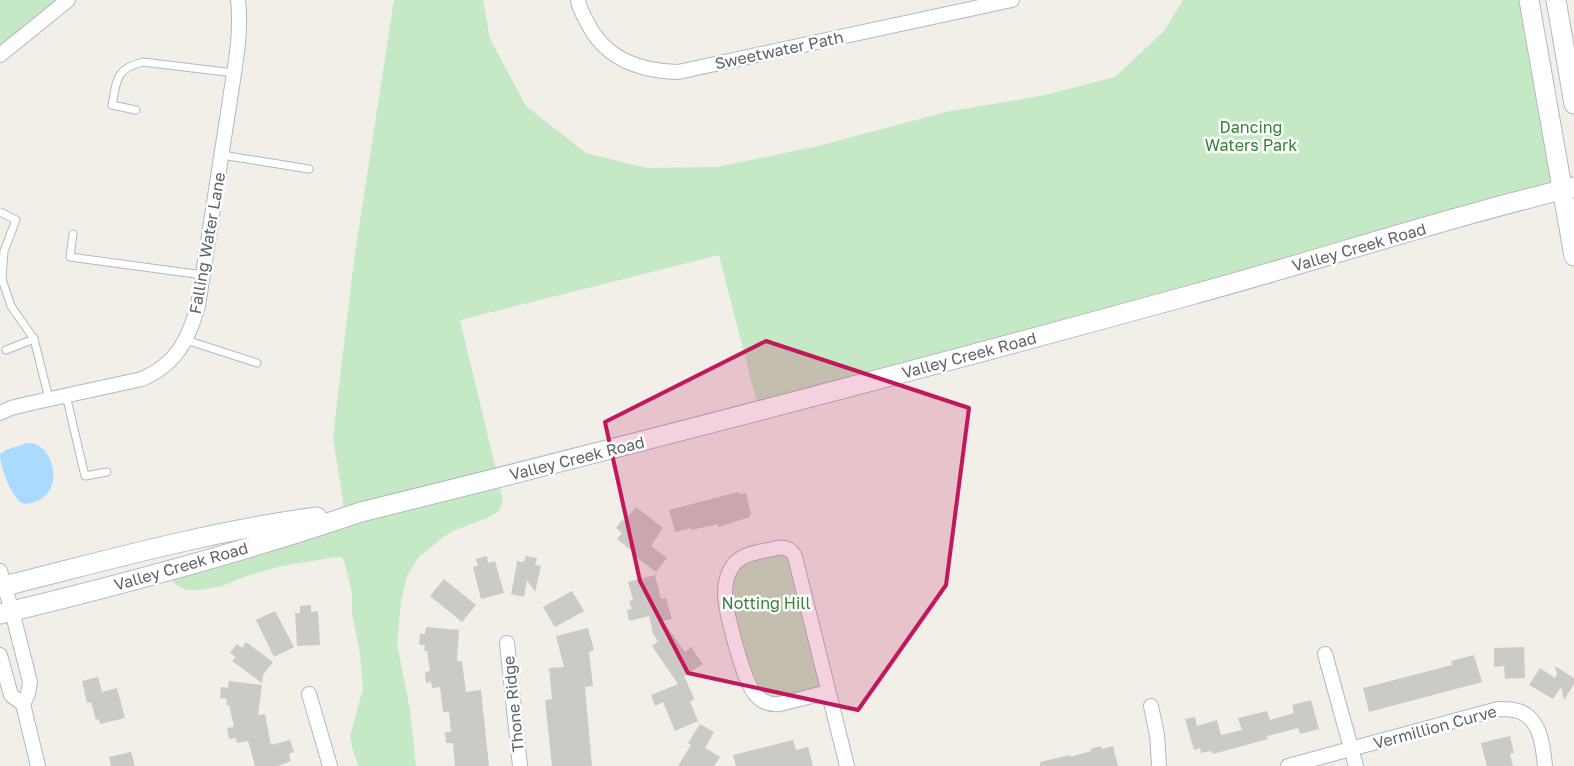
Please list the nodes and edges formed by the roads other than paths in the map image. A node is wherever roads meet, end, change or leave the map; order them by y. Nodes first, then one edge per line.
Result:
1 (68, 0) edge
2 (238, 0) edge
3 (578, 0) edge
4 (1012, 0) edge
5 (1529, 0) edge
6 (1556, 0) edge
7 (0, 55) edge
8 (234, 73) junction
9 (1574, 104) edge
10 (136, 110) dead end
11 (222, 155) junction
12 (309, 169) dead end
13 (1568, 188) edge
14 (0, 212) edge
15 (73, 234) dead end
16 (1574, 256) edge
17 (202, 275) junction
18 (1, 278) edge
19 (34, 339) junction
20 (186, 340) junction
21 (6, 350) dead end
22 (257, 363) dead end
23 (66, 395) junction
24 (49, 399) junction
25 (0, 413) edge
26 (107, 472) dead end
27 (361, 512) junction
28 (2, 581) edge
29 (6, 612) edge
30 (506, 643) dead end
31 (1325, 654) dead end
32 (0, 655) edge
33 (828, 692) junction
34 (309, 694) dead end
35 (22, 704) junction
36 (1151, 706) dead end
37 (1351, 749) junction
38 (38, 766) edge
39 (330, 766) edge
40 (520, 766) edge
41 (847, 766) edge
42 (1159, 766) edge
43 (1288, 766) edge
44 (1356, 766) edge
45 (1546, 766) edge

1 - 7 street
2 - 8 street, Falling Water Lane
3 - 4 street, Sweetwater Path
5 - 13 main road
6 - 9 main road
8 - 10 lane
8 - 11 street, Falling Water Lane
11 - 12 lane
11 - 17 street, Falling Water Lane
13 - 16 main road
13 - 27 main road, Valley Creek Road
14 - 18 lane
15 - 17 lane
17 - 20 street, Falling Water Lane
18 - 19 lane
19 - 21 lane
19 - 24 lane
20 - 22 lane
20 - 23 street, Falling Water Lane
23 - 24 street, Falling Water Lane
23 - 26 lane
24 - 25 street, Falling Water Lane
27 - 28 main road, Valley Creek Road
27 - 29 main road, Valley Creek Road
28 - 29 street
29 - 35 street
30 - 40 street, Thone Ridge
31 - 37 street
32 - 35 street
33 - 33 street
33 - 41 street
34 - 39 street
35 - 38 street
36 - 42 street
37 - 43 street, Vermillion Curve
37 - 44 street
37 - 45 street, Vermillion Curve

